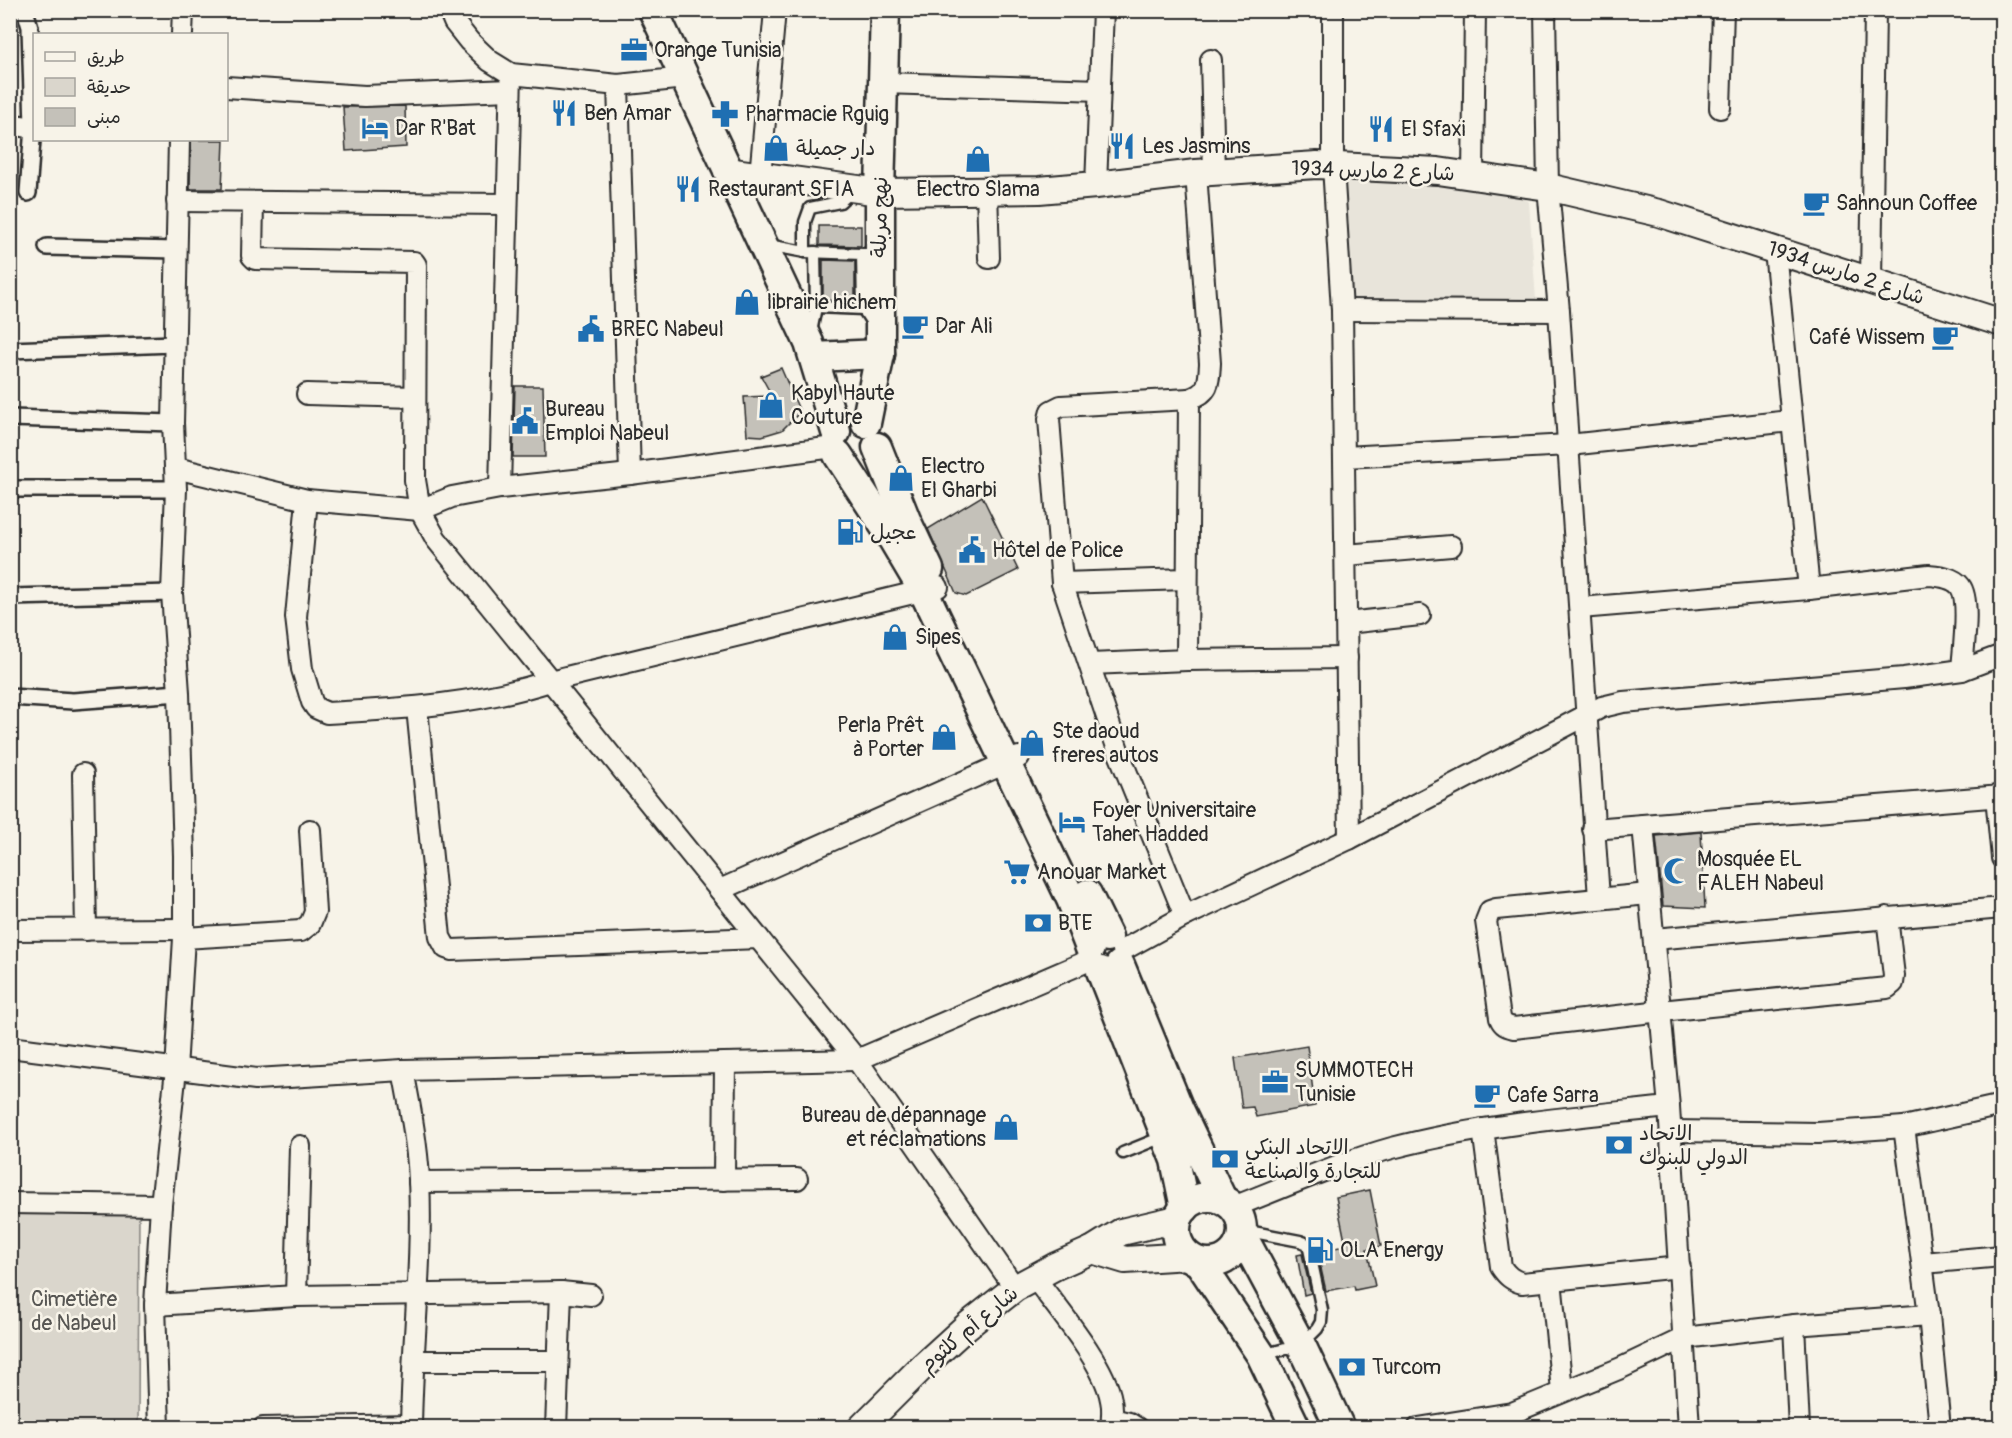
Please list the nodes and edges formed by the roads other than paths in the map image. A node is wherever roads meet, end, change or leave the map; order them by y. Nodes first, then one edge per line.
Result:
1 (25, 10) edge
2 (183, 10) edge
3 (449, 10) edge
4 (653, 10) edge
5 (775, 10) edge
6 (885, 10) edge
7 (1103, 10) edge
8 (1333, 10) edge
9 (1474, 10) edge
10 (1545, 10) edge
11 (1723, 10) edge
12 (1875, 10) edge
13 (182, 33) edge
14 (1211, 60) dead end
15 (685, 78) junction
16 (510, 82) junction
17 (883, 83) junction
18 (618, 84) junction
19 (228, 87) edge
20 (1100, 90) junction
21 (33, 102) edge
22 (1720, 108) dead end
23 (10, 124) edge
24 (33, 127) edge
25 (33, 138) edge
26 (179, 141) edge
27 (1333, 166) junction
28 (727, 171) junction
29 (1205, 172) junction
30 (760, 176) junction
31 (1473, 177) junction
32 (1096, 185) junction
33 (1548, 187) junction
34 (987, 189) junction
35 (868, 190) junction
36 (28, 193) dead end
37 (177, 201) junction
38 (253, 203) junction
39 (507, 204) junction
40 (762, 244) junction
41 (47, 248) dead end
42 (176, 250) junction
43 (1775, 251) junction
44 (810, 252) junction
45 (871, 254) junction
46 (989, 258) dead end
47 (1871, 281) junction
48 (816, 307) junction
49 (863, 309) junction
50 (1342, 310) junction
51 (1560, 311) junction
52 (2001, 323) edge
53 (174, 344) junction
54 (880, 344) junction
55 (10, 350) edge
56 (812, 350) junction
57 (307, 394) dead end
58 (415, 397) junction
59 (1189, 399) junction
60 (10, 418) edge
61 (1791, 421) junction
62 (173, 423) junction
63 (872, 435) junction
64 (836, 445) junction
65 (1569, 445) junction
66 (1344, 457) junction
67 (176, 468) junction
68 (630, 474) junction
69 (500, 488) junction
70 (10, 489) edge
71 (176, 489) junction
72 (306, 500) junction
73 (420, 510) junction
74 (1451, 546) dead end
75 (1346, 555) junction
76 (1186, 579) junction
77 (1062, 583) junction
78 (930, 589) junction
79 (1809, 589) junction
80 (172, 593) junction
81 (10, 597) edge
82 (1580, 608) junction
83 (1420, 615) dead end
84 (1347, 623) junction
85 (2001, 655) edge
86 (1347, 658) junction
87 (1186, 660) junction
88 (1090, 664) junction
89 (1962, 670) junction
90 (550, 681) junction
91 (179, 693) junction
92 (10, 697) edge
93 (417, 708) junction
94 (1587, 714) junction
95 (1012, 760) junction
96 (83, 774) dead end
97 (1999, 796) edge
98 (1643, 825) junction
99 (1593, 829) junction
100 (310, 830) dead end
101 (1349, 839) junction
102 (2001, 858) edge
103 (720, 890) junction
104 (1648, 894) junction
105 (1599, 898) junction
106 (2001, 908) edge
107 (1185, 916) junction
108 (1887, 917) junction
109 (10, 930) edge
110 (86, 930) junction
111 (184, 934) junction
112 (759, 938) junction
113 (1654, 939) junction
114 (1105, 955) junction
115 (1661, 1011) junction
116 (10, 1047) edge
117 (857, 1060) junction
118 (724, 1063) junction
119 (176, 1070) junction
120 (403, 1070) junction
121 (2001, 1105) edge
122 (1669, 1107) junction
123 (1904, 1127) junction
124 (1483, 1129) junction
125 (1671, 1131) junction
126 (1177, 1132) junction
127 (300, 1146) dead end
128 (1123, 1153) dead end
129 (797, 1179) dead end
130 (724, 1180) junction
131 (419, 1182) junction
132 (10, 1203) edge
133 (161, 1205) junction
134 (1181, 1213) junction
135 (1235, 1218) junction
136 (1092, 1250) junction
137 (2001, 1256) edge
138 (1193, 1259) junction
139 (1923, 1263) junction
140 (1680, 1267) junction
141 (1551, 1280) junction
142 (1025, 1283) junction
143 (561, 1292) junction
144 (418, 1294) junction
145 (591, 1295) dead end
146 (296, 1296) junction
147 (155, 1305) junction
148 (1929, 1315) junction
149 (1794, 1326) junction
150 (1684, 1338) junction
151 (1300, 1346) junction
152 (1261, 1355) junction
153 (414, 1361) junction
154 (558, 1361) junction
155 (1562, 1391) junction
156 (1111, 1424) edge
157 (411, 1426) edge
158 (159, 1428) edge
159 (263, 1428) edge
160 (556, 1428) edge
161 (861, 1428) edge
162 (1137, 1428) edge
163 (1296, 1428) edge
164 (1340, 1428) edge
165 (1418, 1428) edge
166 (1689, 1428) edge
167 (1799, 1428) edge
168 (1940, 1428) edge

1 - 21 street
2 - 13 street
3 - 16 street
4 - 15 main road
5 - 30 street
6 - 17 main road, نهج مربلة
7 - 20 street
8 - 27 street
9 - 31 street
10 - 33 street
11 - 22 street
12 - 47 street
14 - 29 street
15 - 18 street
15 - 28 main road
16 - 18 street
16 - 19 street
16 - 39 street
17 - 20 street
17 - 35 main road, نهج مربلة
18 - 68 street
20 - 32 street
23 - 24 street
25 - 36 street
26 - 37 street
27 - 29 street, شارع 2 مارس 1934
27 - 31 street, شارع 2 مارس 1934
27 - 50 street
28 - 30 street, شارع 2 مارس 1934
28 - 40 main road
29 - 32 street, شارع 2 مارس 1934
29 - 59 street
30 - 35 street, شارع 2 مارس 1934
31 - 33 street, شارع 2 مارس 1934
32 - 34 street, شارع 2 مارس 1934
33 - 43 street, شارع 2 مارس 1934
33 - 51 street
34 - 35 street, شارع 2 مارس 1934
34 - 46 street
35 - 44 lane
35 - 45 main road, نهج مربلة
37 - 38 street
37 - 42 street
38 - 39 street
38 - 58 street
39 - 69 street
40 - 44 lane
40 - 56 main road
41 - 42 street
42 - 53 street
43 - 47 street, شارع 2 مارس 1934
43 - 61 street
44 - 45 lane
44 - 48 lane
45 - 49 lane
45 - 54 main road, نهج مربلة
47 - 52 street, شارع 2 مارس 1934
48 - 49 lane
48 - 56 lane
49 - 54 lane
50 - 51 street
50 - 66 street
51 - 65 street
53 - 55 street
53 - 62 street
54 - 56 main road
54 - 63 main road, نهج مربلة
56 - 64 main road
57 - 58 street
58 - 73 street
59 - 76 street
59 - 77 street
60 - 62 street
61 - 65 street
61 - 79 street
62 - 67 street
63 - 64 main road
63 - 64 main road
63 - 78 main road
64 - 68 street
64 - 78 main road
65 - 66 street
65 - 82 street
66 - 75 street
67 - 71 street
67 - 72 street
68 - 69 street
69 - 73 street
70 - 71 street
71 - 80 street
72 - 73 street
72 - 93 street
73 - 90 street
74 - 75 street
75 - 84 street
76 - 77 street
76 - 87 street
77 - 88 street
78 - 90 street
78 - 95 main road
79 - 82 street
79 - 89 street
80 - 81 street
80 - 91 street
82 - 94 street
83 - 84 street
84 - 86 street
85 - 89 street
86 - 87 street
86 - 101 street
87 - 88 street
88 - 107 street
89 - 94 street
90 - 93 street
90 - 103 street
91 - 92 street
91 - 111 street
93 - 112 street
94 - 99 street
94 - 101 street
95 - 103 street
95 - 114 main road
96 - 110 street
97 - 98 street
97 - 102 street
98 - 99 street
98 - 104 street
99 - 105 street
100 - 111 street
101 - 107 street
103 - 112 street
104 - 105 street
104 - 113 street
105 - 115 street
106 - 108 street
107 - 114 street
108 - 113 street
108 - 115 street
109 - 110 street
110 - 111 street
111 - 119 street
112 - 117 street
113 - 115 street
114 - 117 street
114 - 126 main road
115 - 122 street
116 - 119 street
117 - 118 street
117 - 142 street
118 - 120 street
118 - 130 street
119 - 120 street
119 - 133 street
120 - 131 street
121 - 123 street
122 - 124 street
122 - 125 street
123 - 125 street
123 - 139 street
124 - 135 street
124 - 141 street
125 - 140 street
126 - 128 lane
126 - 134 main road
126 - 135 main road
127 - 146 street
129 - 130 street
130 - 131 street
131 - 144 street
132 - 133 street
133 - 147 street
134 - 135 main road
134 - 136 street, شارع أم كلثوم
134 - 138 main road
135 - 138 main road
135 - 151 main road
135 - 151 lane
136 - 138 street
136 - 142 street, شارع أم كلثوم
137 - 139 street
138 - 152 main road
139 - 148 street
140 - 141 street
140 - 150 street
141 - 155 street
142 - 156 street
142 - 161 street, شارع أم كلثوم
143 - 144 street
143 - 145 street
143 - 154 street
144 - 146 street
144 - 153 street
146 - 147 street
147 - 158 street
148 - 149 street
148 - 168 street
149 - 150 street
149 - 167 street
150 - 155 street
150 - 166 street
151 - 152 lane
151 - 164 main road
152 - 163 main road
153 - 154 street
153 - 157 street
154 - 160 street
155 - 165 street
156 - 162 street
157 - 159 street

